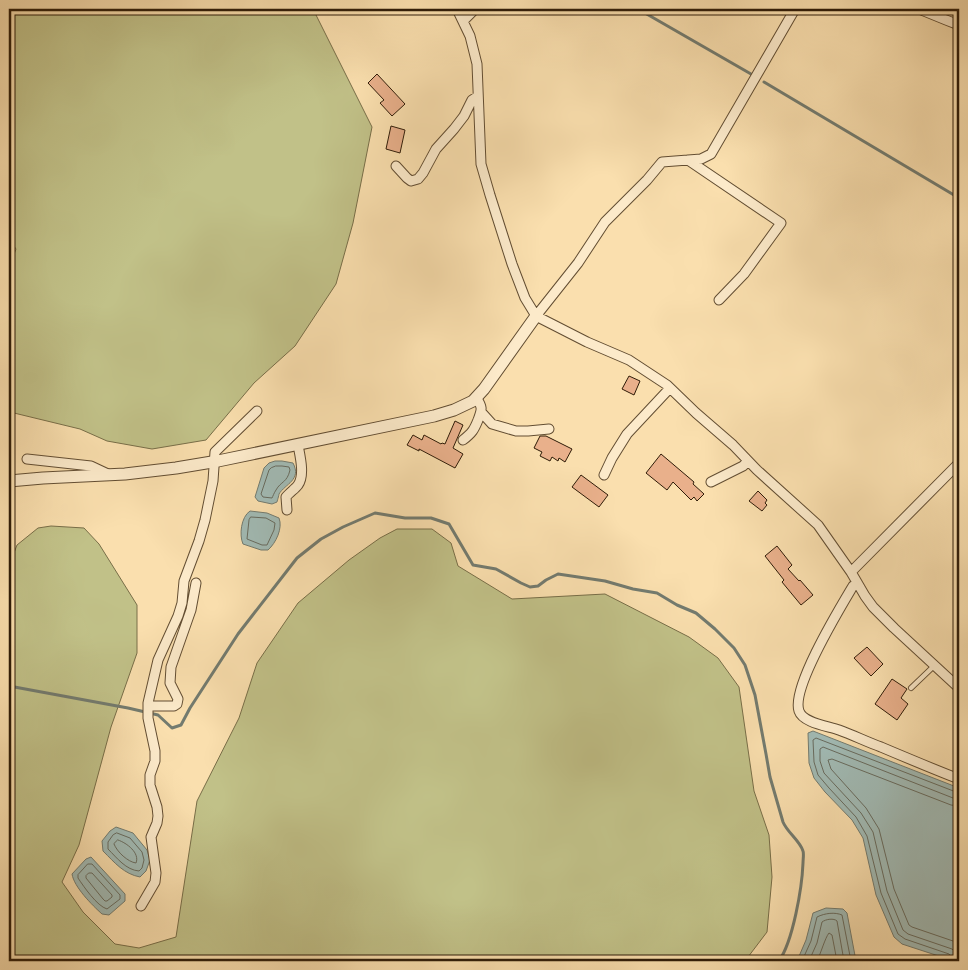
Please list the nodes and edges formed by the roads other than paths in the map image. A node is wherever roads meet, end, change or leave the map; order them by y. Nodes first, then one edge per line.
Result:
1 (457, 9) edge
2 (475, 9) edge
3 (795, 9) edge
4 (919, 9) edge
5 (463, 21) junction
6 (959, 25) edge
7 (478, 96) junction
8 (688, 160) junction
9 (396, 166) dead end
10 (718, 300) dead end
11 (536, 316) junction
12 (670, 388) junction
13 (476, 397) junction
14 (257, 411) dead end
15 (482, 413) junction
16 (549, 428) dead end
17 (463, 440) dead end
18 (298, 445) junction
19 (27, 458) dead end
20 (748, 461) junction
21 (215, 462) junction
22 (959, 462) edge
23 (111, 475) junction
24 (604, 475) dead end
25 (9, 481) edge
26 (711, 482) dead end
27 (287, 510) dead end
28 (851, 572) junction
29 (857, 583) junction
30 (196, 584) dead end
31 (935, 665) junction
32 (912, 688) dead end
33 (959, 688) edge
34 (148, 706) junction
35 (959, 779) edge
36 (141, 906) dead end

1 - 5 street
2 - 5 street
3 - 8 street
4 - 6 street
5 - 7 street
7 - 9 street
7 - 11 street
8 - 10 street
8 - 11 street
11 - 12 street
11 - 13 street
12 - 20 street
12 - 24 street
13 - 15 street
13 - 18 street
14 - 21 street
15 - 16 street
15 - 17 street
18 - 21 street
18 - 27 street
19 - 23 street
20 - 26 street
20 - 28 street
21 - 23 street
21 - 34 street
22 - 28 street
23 - 25 street
28 - 29 street
29 - 31 street
29 - 35 street
30 - 34 street
31 - 32 lane
31 - 33 street
34 - 36 street

